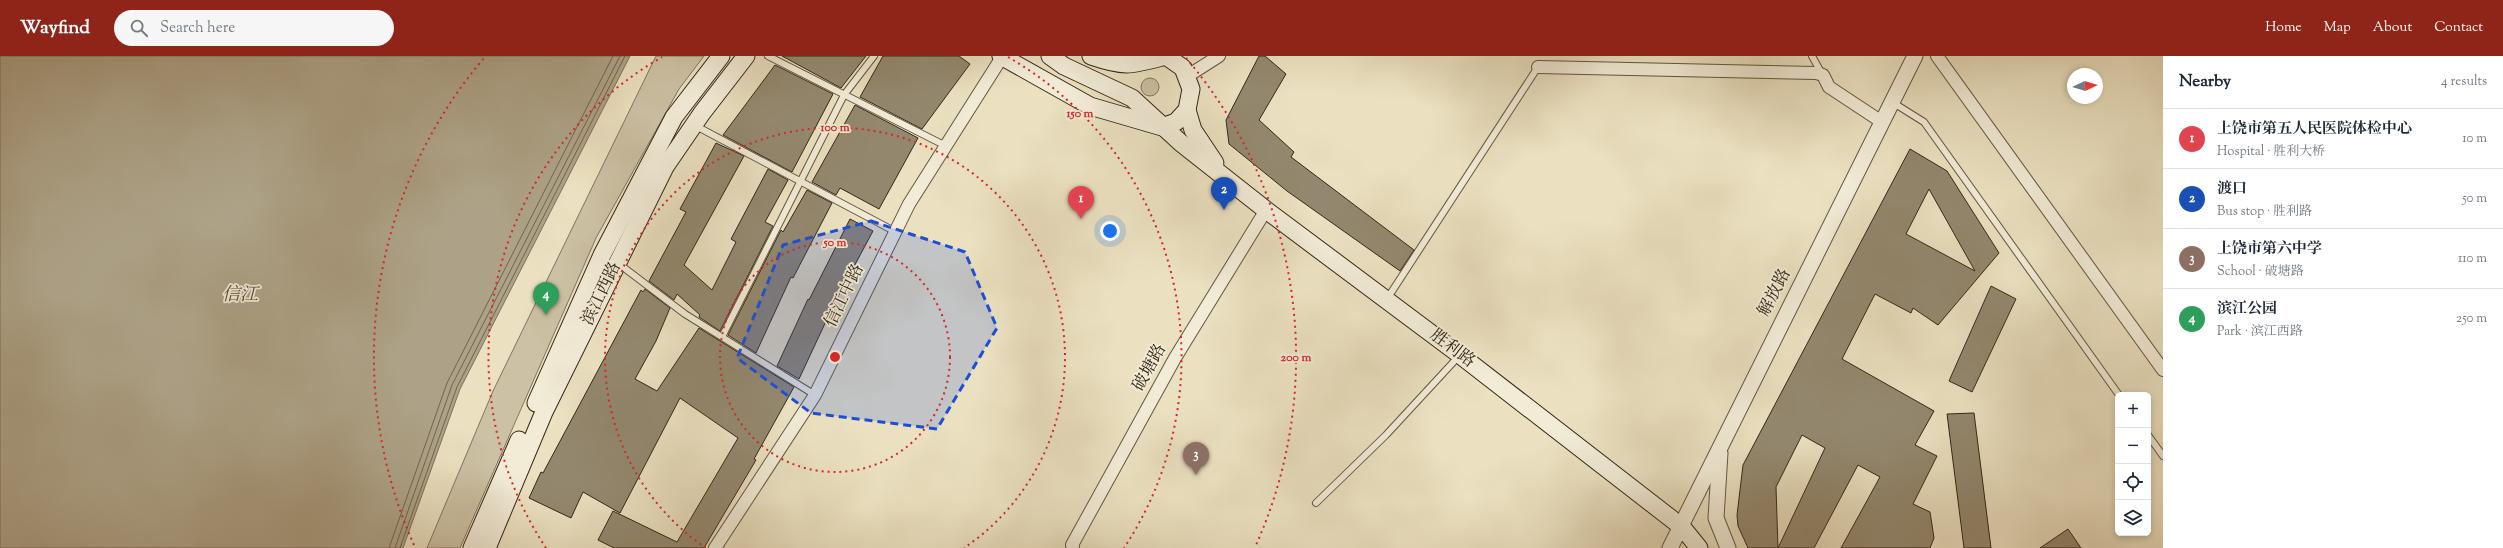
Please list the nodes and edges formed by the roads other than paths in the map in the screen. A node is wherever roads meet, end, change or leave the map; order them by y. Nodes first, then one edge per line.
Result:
1 (721, 56) edge
2 (746, 56) edge
3 (768, 56) edge
4 (874, 56) edge
5 (1050, 56) edge
6 (1091, 56) edge
7 (1166, 56) edge
8 (1220, 56) edge
9 (1812, 56) edge
10 (1915, 56) edge
11 (1937, 56) edge
12 (1001, 57) edge
13 (1538, 68) joint
14 (1823, 75) junction
15 (1186, 77) junction
16 (844, 95) junction
17 (1892, 102) junction
18 (1187, 110) junction
19 (1882, 122) junction
20 (694, 125) junction
21 (1162, 127) junction
22 (946, 146) junction
23 (1222, 173) junction
24 (801, 182) junction
25 (1266, 210) junction
26 (896, 232) junction
27 (617, 263) junction
28 (1387, 300) junction
29 (722, 337) junction
30 (1460, 355) junction
31 (2163, 370) edge
32 (2117, 392) edge
33 (815, 395) junction
34 (2151, 439) edge
35 (1720, 446) junction
36 (2163, 456) edge
37 (1316, 503) dead end
38 (1682, 527) junction
39 (472, 548) edge
40 (487, 548) edge
41 (715, 548) edge
42 (1073, 548) edge
43 (1670, 548) edge
44 (1690, 548) edge
45 (1699, 548) edge
46 (1728, 548) edge

1 - 39 main road, 滨江西路
2 - 20 main road, 滨江西路
3 - 16 lane
4 - 16 lane
5 - 21 main road
6 - 7 main road
7 - 15 main road
8 - 15 street
9 - 14 lane
10 - 17 street, 解放路
11 - 31 street
12 - 21 main road
12 - 22 street, 信江中路
13 - 14 street
13 - 28 lane
14 - 19 street
15 - 18 main road
16 - 22 lane
16 - 24 lane
17 - 19 street, 解放路
17 - 32 lane
18 - 21 main road
18 - 23 main road
19 - 35 street, 解放路
20 - 24 lane
20 - 27 main road, 滨江西路
21 - 23 main road
22 - 26 street, 信江中路
23 - 25 main road, 胜利路
24 - 26 lane
24 - 29 lane
25 - 28 main road, 胜利路
25 - 42 street, 破塘路
26 - 33 street, 信江中路
27 - 29 lane
27 - 40 main road, 滨江西路
28 - 30 main road, 胜利路
29 - 33 lane
30 - 37 lane
30 - 38 main road, 胜利路
33 - 41 street, 信江中路
34 - 36 lane
35 - 38 street, 解放路
35 - 46 street
38 - 43 street, 解放路
38 - 44 main road
38 - 45 main road, 胜利路

